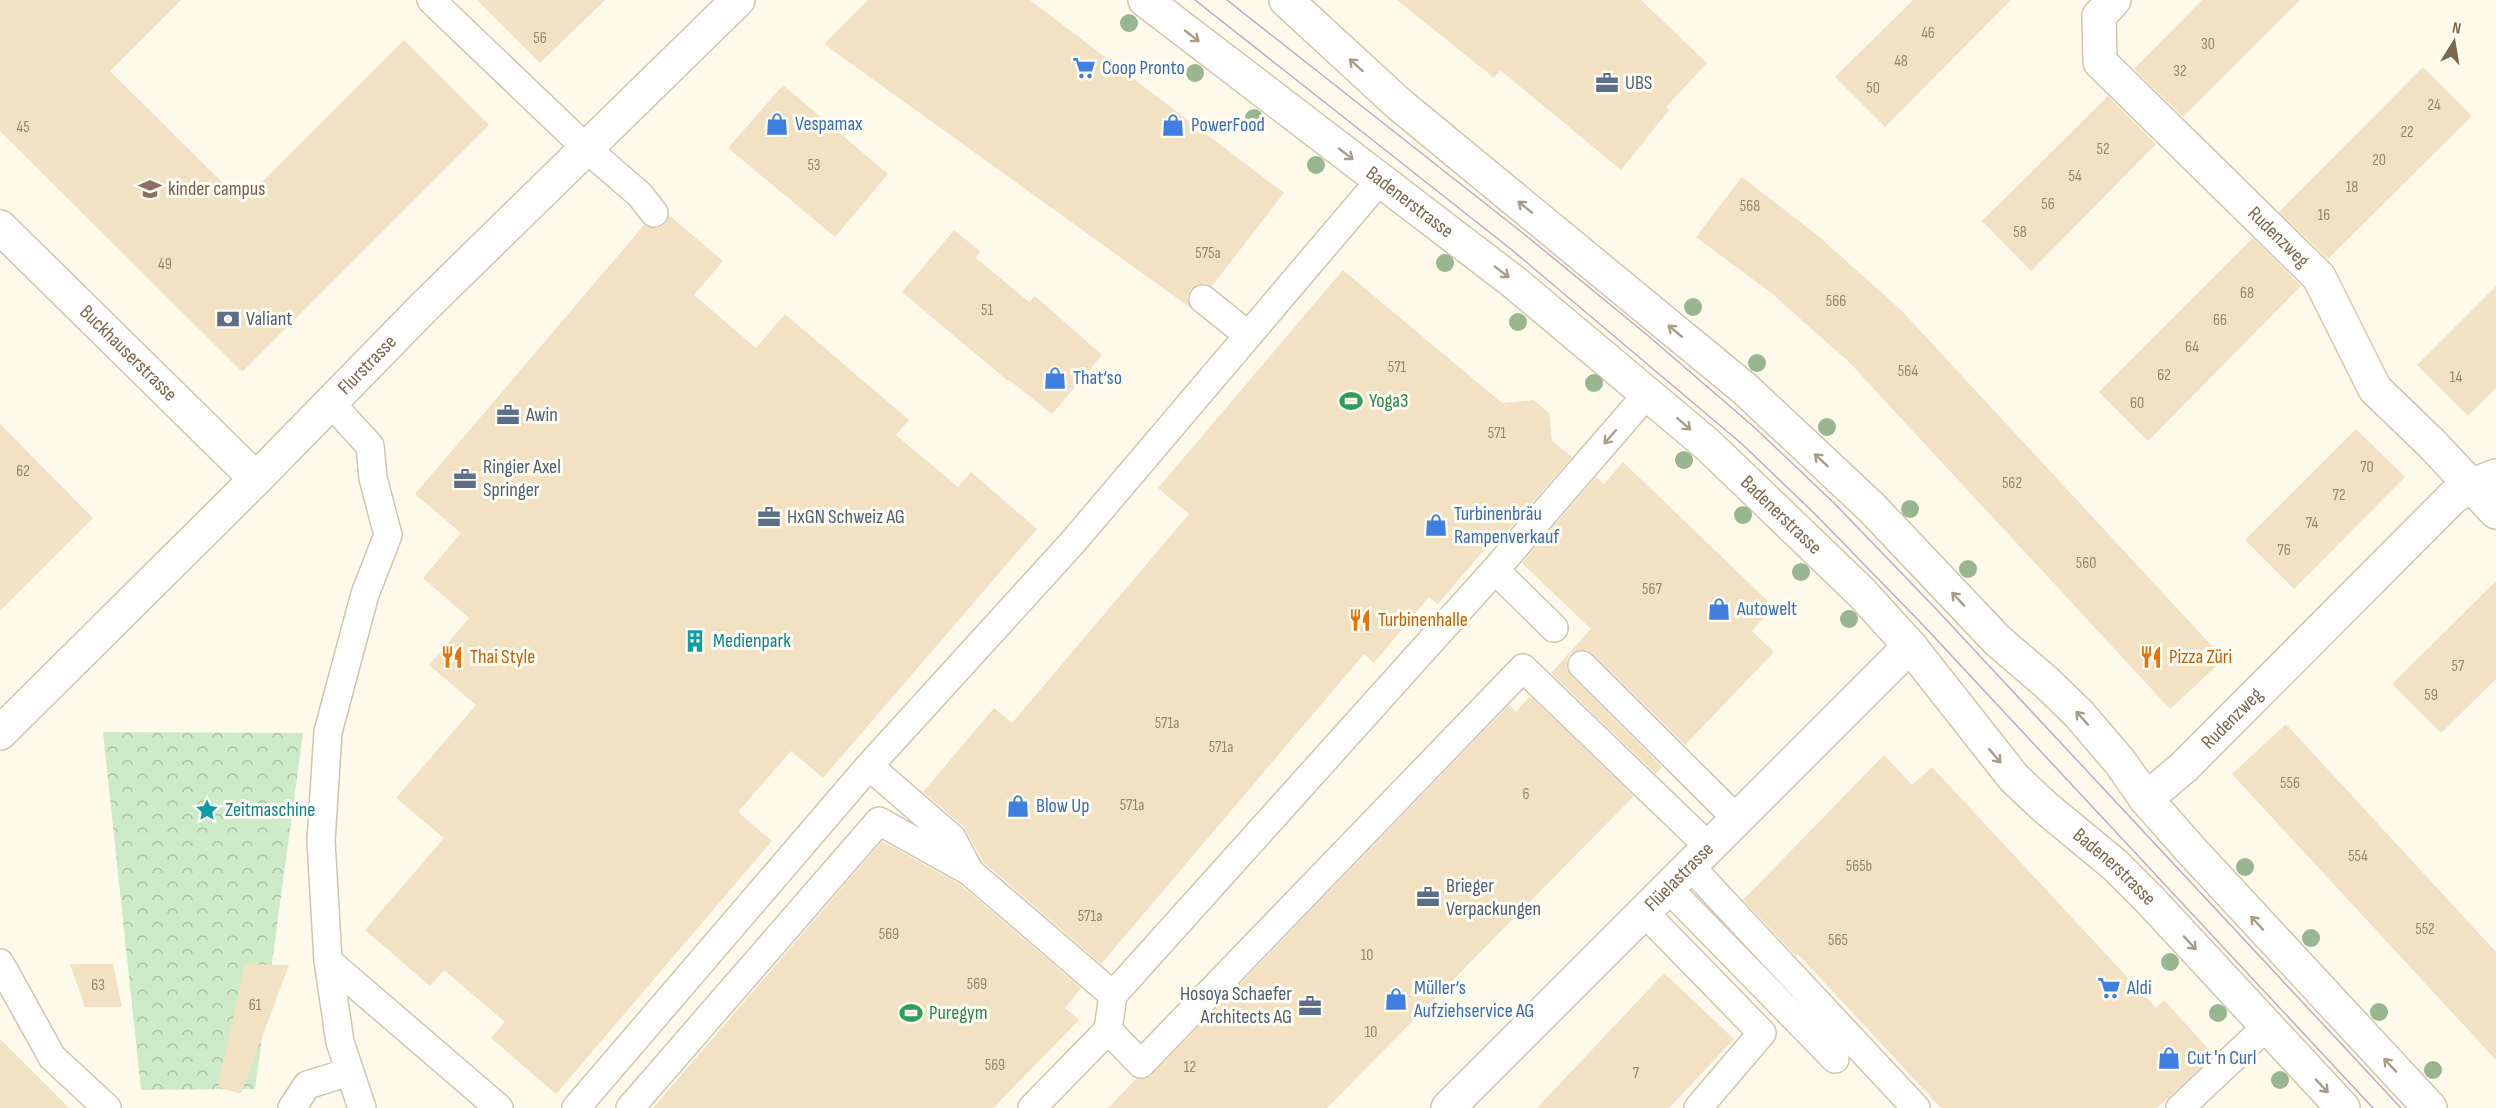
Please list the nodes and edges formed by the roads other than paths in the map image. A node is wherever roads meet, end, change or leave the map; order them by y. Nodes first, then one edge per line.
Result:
1 (431, 0) edge
2 (738, 0) edge
3 (1145, 0) edge
4 (1286, 0) edge
5 (2114, 0) edge
6 (587, 149) junction
7 (1380, 180) junction
8 (654, 213) dead end
9 (2, 234) edge
10 (1203, 299) dead end
11 (1248, 335) junction
12 (1648, 393) junction
13 (330, 402) junction
14 (256, 479) junction
15 (2484, 481) edge
16 (2496, 512) edge
17 (1495, 570) junction
18 (1554, 628) dead end
19 (1910, 646) junction
20 (1582, 665) dead end
21 (0, 733) edge
22 (869, 766) junction
23 (2146, 799) junction
24 (1737, 819) junction
25 (1689, 867) junction
26 (970, 872) junction
27 (1644, 912) junction
28 (328, 961) junction
29 (0, 963) edge
30 (1113, 995) junction
31 (2267, 1026) junction
32 (1108, 1030) junction
33 (1835, 1059) dead end
34 (351, 1075) junction
35 (107, 1108) edge
36 (292, 1108) edge
37 (362, 1108) edge
38 (499, 1108) edge
39 (576, 1108) edge
40 (630, 1108) edge
41 (1032, 1108) edge
42 (1448, 1108) edge
43 (1698, 1108) edge
44 (1916, 1108) edge
45 (2180, 1108) edge
46 (2343, 1108) edge
47 (2430, 1108) edge

1 - 6 lane
2 - 6 street, Flurstrasse
3 -> 7 street, Badenerstrasse
23 -> 4 street
5 - 15 street, Rudenzweg
6 - 8 lane
6 - 13 street, Flurstrasse
7 - 11 lane
7 -> 12 street, Badenerstrasse
9 - 14 street, Buckhauserstrasse
10 - 11 lane
11 - 22 lane
12 -> 17 lane
12 -> 19 street, Badenerstrasse
13 - 14 street, Flurstrasse
13 - 28 lane
14 - 21 street, Flurstrasse
15 - 16 street
15 - 23 street, Rudenzweg
17 - 18 lane
17 - 30 lane
19 - 24 street, Flüelastrasse
19 -> 31 street, Badenerstrasse
20 - 24 lane
22 - 26 lane
22 - 39 lane
47 -> 23 street
24 - 25 street, Flüelastrasse
25 - 27 street, Flüelastrasse
25 - 32 lane
25 - 33 lane
25 - 44 lane
26 - 30 lane
26 - 40 lane
27 - 42 street, Flüelastrasse
27 - 43 lane
28 - 34 lane
28 - 38 lane
29 - 35 lane
30 - 32 lane
31 - 45 lane
31 -> 46 street, Badenerstrasse
32 - 41 lane
34 - 36 lane
34 - 37 lane

